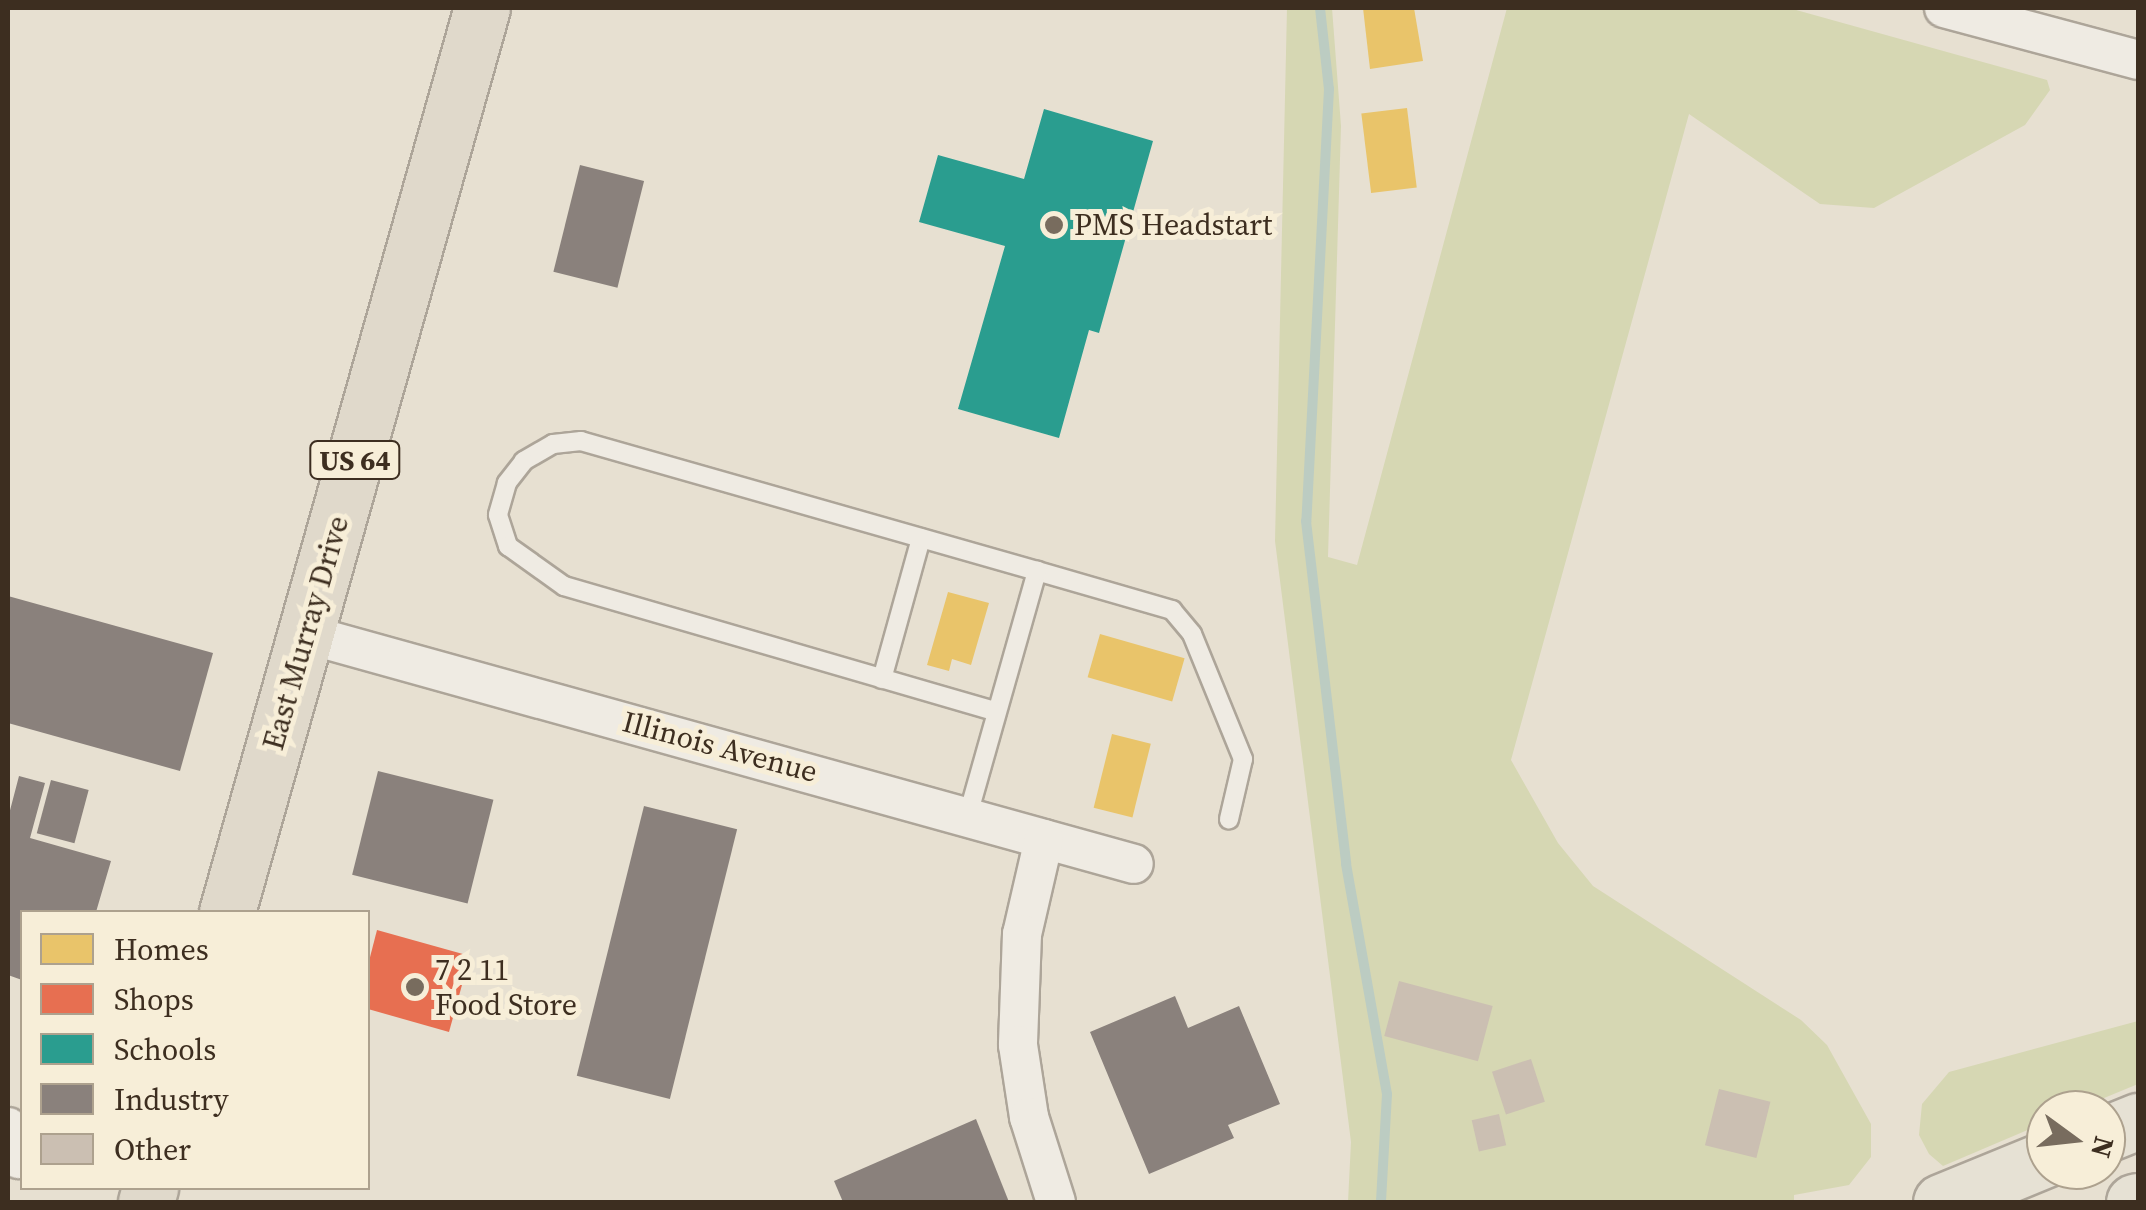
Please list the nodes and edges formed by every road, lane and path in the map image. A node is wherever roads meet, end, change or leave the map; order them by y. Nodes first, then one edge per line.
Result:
1 (482, 8) edge
2 (1944, 8) edge
3 (2138, 60) edge
4 (921, 538) junction
5 (1036, 570) junction
6 (306, 634) junction
7 (882, 679) junction
8 (996, 711) junction
9 (968, 814) junction
10 (1229, 819) dead end
11 (1044, 839) junction
12 (1134, 864) dead end
13 (229, 910) edge
14 (2026, 1167) edge
15 (1056, 1202) edge
16 (1941, 1202) edge

1 - 6 highway, East Murray Drive / US 64
2 - 3 street
4 - 5 lane
4 - 7 lane
4 - 7 lane
5 - 8 lane
5 - 10 lane
6 - 9 street, Illinois Avenue
6 - 13 highway, East Murray Drive / US 64
7 - 8 lane
8 - 9 lane
9 - 11 street, Illinois Avenue
11 - 12 street, Illinois Avenue
11 - 15 street
14 - 16 main road

